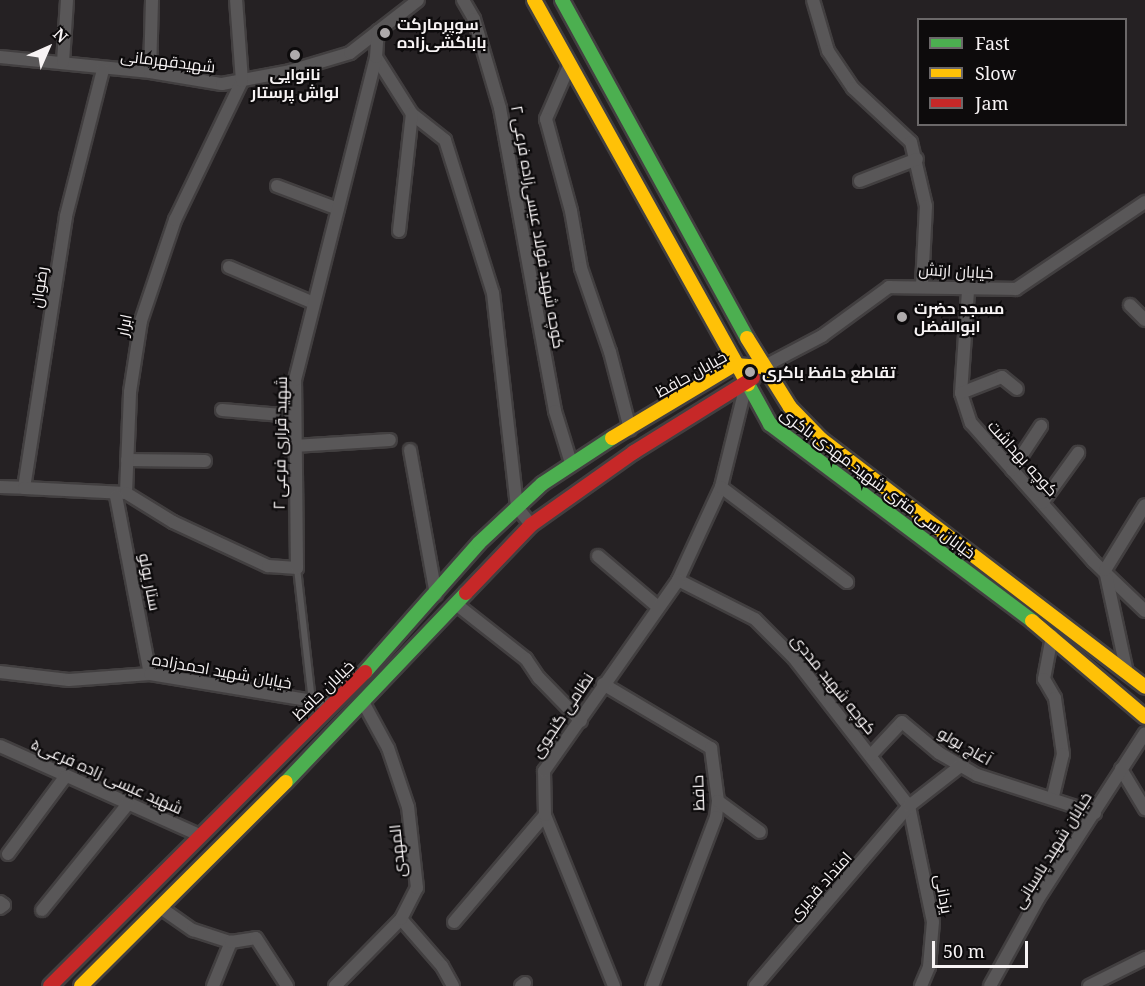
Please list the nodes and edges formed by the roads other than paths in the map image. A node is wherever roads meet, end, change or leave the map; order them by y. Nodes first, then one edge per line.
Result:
1 (67, 0) edge
2 (152, 0) edge
3 (236, 0) edge
4 (418, 0) edge
5 (463, 0) edge
6 (534, 0) edge
7 (562, 0) edge
8 (813, 0) edge
9 (378, 32) junction
10 (0, 57) edge
11 (376, 57) junction
12 (63, 62) junction
13 (569, 66) junction
14 (103, 70) junction
15 (150, 72) junction
16 (242, 81) junction
17 (412, 114) junction
18 (917, 159) junction
19 (860, 181) dead end
20 (277, 186) dead end
21 (1145, 202) edge
22 (338, 209) junction
23 (399, 231) dead end
24 (229, 267) dead end
25 (922, 285) junction
26 (968, 291) junction
27 (314, 303) junction
28 (1130, 305) dead end
29 (1145, 320) edge
30 (735, 365) junction
31 (763, 367) junction
32 (746, 385) junction
33 (1017, 389) dead end
34 (961, 393) junction
35 (222, 410) dead end
36 (294, 416) junction
37 (1041, 426) dead end
38 (630, 429) junction
39 (390, 440) dead end
40 (294, 446) junction
41 (410, 450) dead end
42 (1078, 453) dead end
43 (127, 460) junction
44 (205, 461) dead end
45 (571, 463) junction
46 (1011, 470) junction
47 (0, 487) edge
48 (721, 487) junction
49 (24, 488) junction
50 (121, 494) junction
51 (1042, 503) junction
52 (1145, 506) edge
53 (517, 507) junction
54 (531, 525) junction
55 (598, 556) dead end
56 (297, 568) junction
57 (1105, 570) junction
58 (678, 580) junction
59 (847, 582) dead end
60 (436, 595) junction
61 (456, 604) junction
62 (658, 607) junction
63 (1145, 611) edge
64 (1052, 636) junction
65 (1126, 668) junction
66 (150, 674) junction
67 (2, 675) edge
68 (603, 684) junction
69 (1145, 687) edge
70 (363, 702) junction
71 (312, 703) junction
72 (331, 705) junction
73 (1145, 717) edge
74 (581, 721) junction
75 (1145, 733) edge
76 (0, 746) edge
77 (871, 755) junction
78 (963, 764) junction
79 (1121, 769) junction
80 (263, 774) junction
81 (64, 777) junction
82 (280, 789) junction
83 (1053, 796) junction
84 (718, 801) junction
85 (127, 806) junction
86 (909, 806) junction
87 (1145, 809) edge
88 (1095, 813) junction
89 (545, 815) junction
90 (759, 832) dead end
91 (201, 836) junction
92 (8, 854) dead end
93 (0, 902) edge
94 (0, 908) edge
95 (161, 908) junction
96 (42, 910) dead end
97 (401, 919) junction
98 (454, 922) dead end
99 (231, 942) junction
100 (1145, 958) edge
101 (50, 986) edge
102 (81, 986) edge
103 (213, 986) edge
104 (287, 986) edge
105 (335, 986) edge
106 (453, 986) edge
107 (614, 986) edge
108 (652, 986) edge
109 (755, 986) edge
110 (921, 986) edge
111 (990, 986) edge
112 (1089, 986) edge

1 - 12 street
2 - 15 street
3 - 16 street
4 - 9 street, شهیدقهرمانی
5 - 45 street, کوچه شهید فولاد عیسی‌زاده فرعی ۲
6 - 13 main road, خیابان سی متری شهید مهدی باکری
7 - 31 main road, خیابان سی متری شهید مهدی باکری
8 - 18 street
9 - 11 street, شهید قراری فرعی ۲
9 - 16 street, شهیدقهرمانی
10 - 12 street, شهیدقهرمانی
11 - 17 street
11 - 22 street, شهید قراری فرعی ۲
12 - 14 street, شهیدقهرمانی
13 - 30 main road, خیابان سی متری شهید مهدی باکری
13 - 38 street
14 - 15 street, شهیدقهرمانی
14 - 49 street, رضوان
15 - 16 street, شهیدقهرمانی
16 - 43 street, ابرار
17 - 23 street
17 - 53 street
18 - 19 street
18 - 25 street
20 - 22 street
21 - 26 street, خیابان ارتش
22 - 27 street, شهید قراری فرعی ۲
24 - 27 street
25 - 26 street, خیابان ارتش
25 - 31 street, خیابان ارتش
26 - 34 street, کوچه بهداشت
27 - 36 street, شهید قراری فرعی ۲
28 - 29 street
30 - 31 main road, خیابان حافظ
30 - 32 main road, خیابان سی متری شهید مهدی باکری
30 - 38 main road, خیابان حافظ
31 - 32 main road
31 - 65 main road, خیابان سی متری شهید مهدی باکری
32 - 48 street
32 - 54 main road
32 - 64 main road, خیابان سی متری شهید مهدی باکری
33 - 34 street
34 - 46 street, کوچه بهداشت
35 - 36 street
36 - 40 street, شهید قراری فرعی ۲
37 - 46 street
38 - 45 main road, خیابان حافظ
39 - 40 street
40 - 56 street, شهید قراری فرعی ۲
41 - 60 street
42 - 51 street
43 - 44 street
43 - 50 street, ابرار
45 - 53 main road, خیابان حافظ
46 - 51 street, کوچه بهداشت
47 - 49 street
48 - 58 street
48 - 59 street
49 - 50 street
50 - 56 street
50 - 66 street, ستار یولو
51 - 57 street, کوچه بهداشت
52 - 57 street
53 - 54 street
53 - 60 main road, خیابان حافظ
54 - 61 main road
55 - 62 street
56 - 71 lane
57 - 63 street, کوچه بهداشت
57 - 65 street
58 - 62 street, نظامی گنجوی
58 - 77 street, کوچه شهید مددی
60 - 72 main road, خیابان حافظ
61 - 70 main road
61 - 74 street
62 - 68 street, نظامی گنجوی
64 - 73 main road, خیابان سی متری شهید مهدی باکری
64 - 83 street
65 - 69 main road, خیابان سی متری شهید مهدی باکری
66 - 67 street, خیابان شهید احمدزاده
66 - 71 street, خیابان شهید احمدزاده
68 - 74 street, نظامی گنجوی
68 - 84 street, حافظ
70 - 82 main road
70 - 97 street, المهدی
71 - 72 street, خیابان شهید احمدزاده
72 - 80 main road, خیابان حافظ
74 - 89 street, نظامی گنجوی
75 - 79 street, خیابان شهید پاسبانی
76 - 81 street, شهید عیسی زاده فرعی۵
77 - 78 street, آغاج یولو
77 - 86 street, کوچه شهید مددی
78 - 83 street, آغاج یولو
78 - 86 street, امتداد قدیری
79 - 87 street
79 - 88 street, خیابان شهید پاسبانی
80 - 82 street
80 - 91 main road, خیابان حافظ
81 - 85 street, شهید عیسی زاده فرعی۵
81 - 92 street
82 - 95 main road
83 - 88 street, آغاج یولو
84 - 90 street
84 - 108 street, حافظ
85 - 91 street, شهید عیسی زاده فرعی۵
85 - 96 street
86 - 109 street, امتداد قدیری
86 - 110 street, یزدانی
88 - 111 street, خیابان شهید پاسبانی
89 - 98 street
89 - 107 street, نظامی گنجوی
91 - 101 main road, خیابان حافظ
93 - 94 street
95 - 99 street
95 - 102 main road
97 - 105 street, المهدی
97 - 106 street
99 - 103 street
99 - 104 street
100 - 112 street

